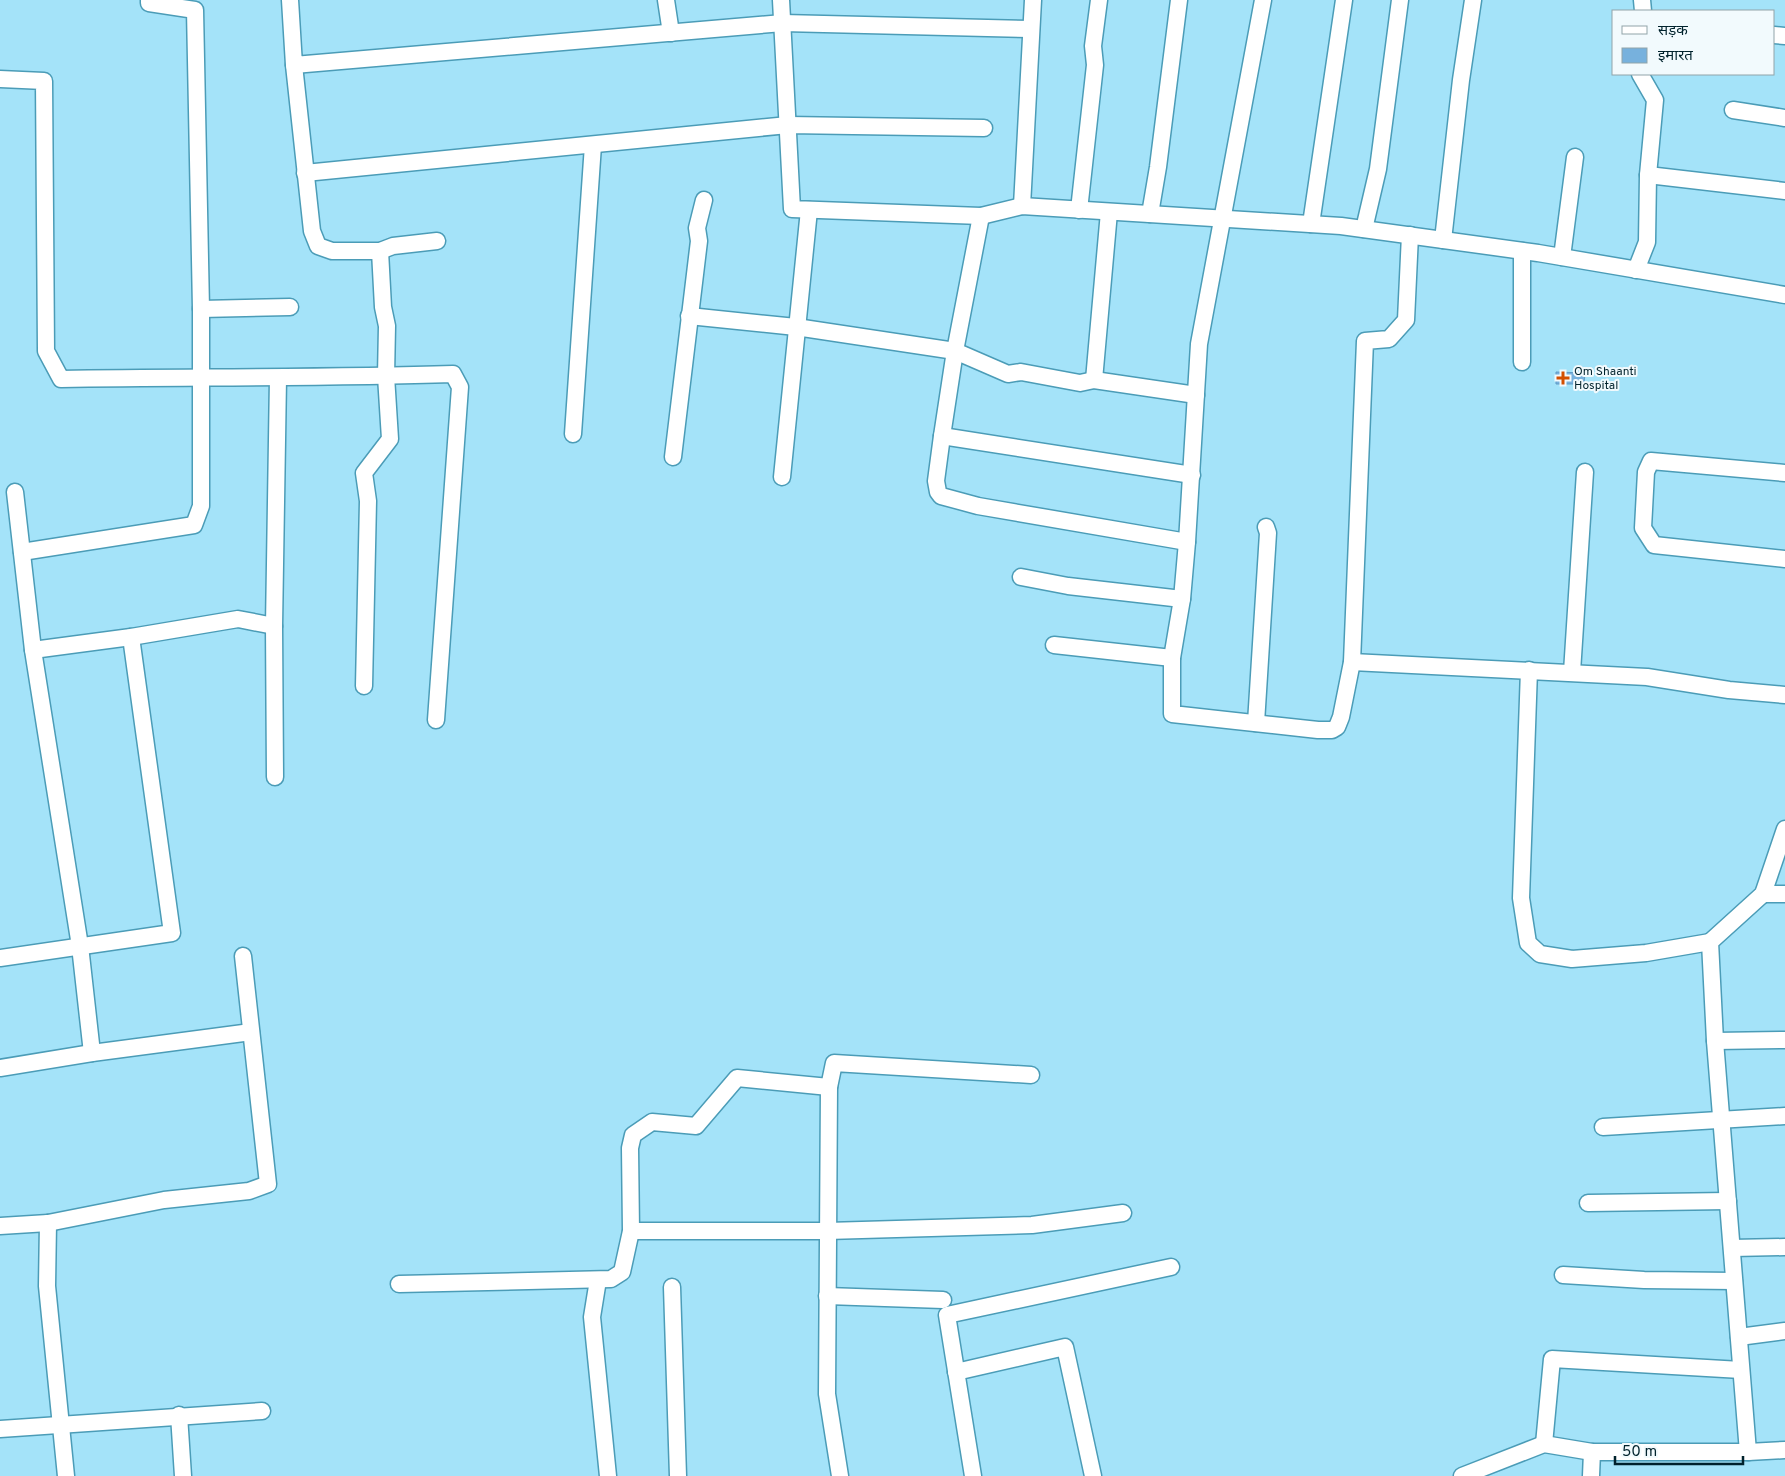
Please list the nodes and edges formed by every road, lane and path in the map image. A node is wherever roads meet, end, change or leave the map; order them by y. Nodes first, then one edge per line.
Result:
1 (149, 0) edge
2 (290, 0) edge
3 (666, 0) edge
4 (781, 0) edge
5 (1033, 0) edge
6 (1100, 0) edge
7 (1180, 0) edge
8 (1263, 0) edge
9 (1344, 0) edge
10 (1400, 0) edge
11 (1474, 0) edge
12 (782, 24) junction
13 (1031, 28) junction
14 (670, 33) junction
15 (294, 65) junction
16 (1641, 75) edge
17 (0, 79) edge
18 (1733, 110) dead end
19 (1785, 118) edge
20 (788, 125) junction
21 (984, 128) dead end
22 (593, 145) junction
23 (1575, 157) dead end
24 (305, 173) junction
25 (1648, 174) junction
26 (1785, 190) edge
27 (704, 200) dead end
28 (1022, 206) junction
29 (809, 210) junction
30 (1079, 210) junction
31 (1109, 212) junction
32 (1150, 214) junction
33 (981, 216) junction
34 (1222, 219) junction
35 (1311, 224) junction
36 (1364, 229) junction
37 (1410, 235) junction
38 (1443, 240) junction
39 (437, 241) dead end
40 (380, 251) junction
41 (1522, 251) junction
42 (1562, 257) junction
43 (1636, 270) junction
44 (1785, 295) edge
45 (290, 307) dead end
46 (201, 309) junction
47 (689, 316) junction
48 (796, 327) junction
49 (955, 351) junction
50 (1522, 362) dead end
51 (386, 376) junction
52 (202, 377) junction
53 (278, 378) junction
54 (1094, 380) junction
55 (1196, 395) junction
56 (573, 434) dead end
57 (942, 436) junction
58 (673, 457) dead end
59 (1586, 472) dead end
60 (1785, 472) edge
61 (1192, 475) junction
62 (782, 476) dead end
63 (15, 492) dead end
64 (1266, 527) dead end
65 (1187, 542) junction
66 (22, 552) junction
67 (1785, 559) edge
68 (1020, 577) dead end
69 (1182, 599) junction
70 (274, 626) junction
71 (132, 637) junction
72 (1054, 646) dead end
73 (33, 650) junction
74 (1172, 658) junction
75 (1352, 662) junction
76 (1529, 670) junction
77 (1572, 672) junction
78 (364, 686) dead end
79 (1785, 694) edge
80 (436, 720) dead end
81 (1256, 723) junction
82 (275, 777) dead end
83 (1785, 829) edge
84 (1763, 894) junction
85 (1785, 894) edge
86 (1710, 942) junction
87 (80, 946) junction
88 (243, 956) dead end
89 (0, 958) edge
90 (251, 1032) junction
91 (1785, 1040) edge
92 (1715, 1041) junction
93 (92, 1053) junction
94 (0, 1068) edge
95 (1031, 1075) dead end
96 (829, 1087) junction
97 (1785, 1116) edge
98 (1721, 1120) junction
99 (1603, 1127) dead end
100 (1728, 1201) junction
101 (1588, 1203) dead end
102 (1123, 1213) dead end
103 (48, 1223) junction
104 (0, 1226) edge
105 (827, 1231) junction
106 (631, 1232) junction
107 (1785, 1247) edge
108 (1732, 1248) junction
109 (1171, 1267) dead end
110 (1563, 1275) dead end
111 (598, 1280) junction
112 (1734, 1281) junction
113 (399, 1284) dead end
114 (672, 1287) dead end
115 (827, 1296) junction
116 (943, 1300) dead end
117 (1785, 1331) edge
118 (1739, 1337) junction
119 (1741, 1370) junction
120 (956, 1372) junction
121 (262, 1411) dead end
122 (179, 1416) junction
123 (62, 1425) junction
124 (0, 1429) edge
125 (1544, 1444) junction
126 (1785, 1450) edge
127 (1592, 1452) junction
128 (1748, 1452) junction
129 (1489, 1471) edge
130 (66, 1476) edge
131 (183, 1476) edge
132 (608, 1476) edge
133 (678, 1476) edge
134 (840, 1476) edge
135 (974, 1476) edge
136 (1093, 1476) edge
137 (1462, 1476) edge
138 (1591, 1476) edge

1 - 46 street
2 - 15 street
3 - 14 street
4 - 12 street
5 - 13 street
6 - 30 street
7 - 32 street
8 - 34 street
9 - 35 street
10 - 36 street
11 - 38 street
12 - 13 street
12 - 14 street
12 - 20 street
13 - 28 street
14 - 15 street
15 - 24 street
16 - 25 street
17 - 52 street
18 - 19 street
20 - 21 street
20 - 22 street
20 - 29 street
22 - 24 street
22 - 56 street
23 - 42 street
24 - 40 street
25 - 26 street
25 - 43 street
27 - 47 street
28 - 30 street
28 - 33 street
29 - 33 street
29 - 48 street
30 - 31 street
31 - 32 street
31 - 54 street
32 - 34 street
33 - 49 street
34 - 35 street
34 - 55 street
35 - 36 street
36 - 37 street
37 - 38 street
37 - 75 street
38 - 41 street
39 - 40 street
40 - 51 street
41 - 42 street
41 - 50 street
42 - 43 street
43 - 44 street
45 - 46 street
46 - 52 street
47 - 48 street
47 - 58 street
48 - 49 street
48 - 62 street
49 - 54 street
49 - 57 street
51 - 53 street
51 - 78 street
51 - 80 street
52 - 53 street
52 - 66 street
53 - 70 street
54 - 55 street
55 - 61 street
57 - 61 street
57 - 65 street
59 - 77 street
60 - 67 street
61 - 65 street
63 - 66 street
64 - 81 street
65 - 69 street
66 - 73 street
68 - 69 street
69 - 74 street
70 - 71 street
70 - 82 street
71 - 73 street
71 - 87 street
72 - 74 street
73 - 87 street
74 - 81 street
75 - 76 street
75 - 81 street
76 - 77 street
76 - 86 street
77 - 79 street
83 - 84 street
84 - 85 street
84 - 86 street
86 - 92 street
87 - 89 street
87 - 93 street
88 - 90 street
90 - 93 street
90 - 103 street
91 - 92 street
92 - 98 street
93 - 94 street
95 - 96 street
96 - 105 street
96 - 106 street
97 - 98 street
98 - 99 street
98 - 100 street
100 - 101 street
100 - 108 street
102 - 105 street
103 - 104 street
103 - 123 street
105 - 106 street
105 - 115 street
106 - 111 street
107 - 108 street
108 - 112 street
109 - 120 street
110 - 112 street
111 - 113 street
111 - 132 street
112 - 118 street
114 - 133 street
115 - 116 street
115 - 134 street
117 - 118 street
118 - 119 street
119 - 125 street
119 - 128 street
120 - 135 street
120 - 136 street
121 - 122 street
122 - 123 street
122 - 131 street
123 - 124 street
123 - 130 street
125 - 127 street
125 - 129 street
126 - 128 street
127 - 128 street
127 - 138 street
129 - 137 street

